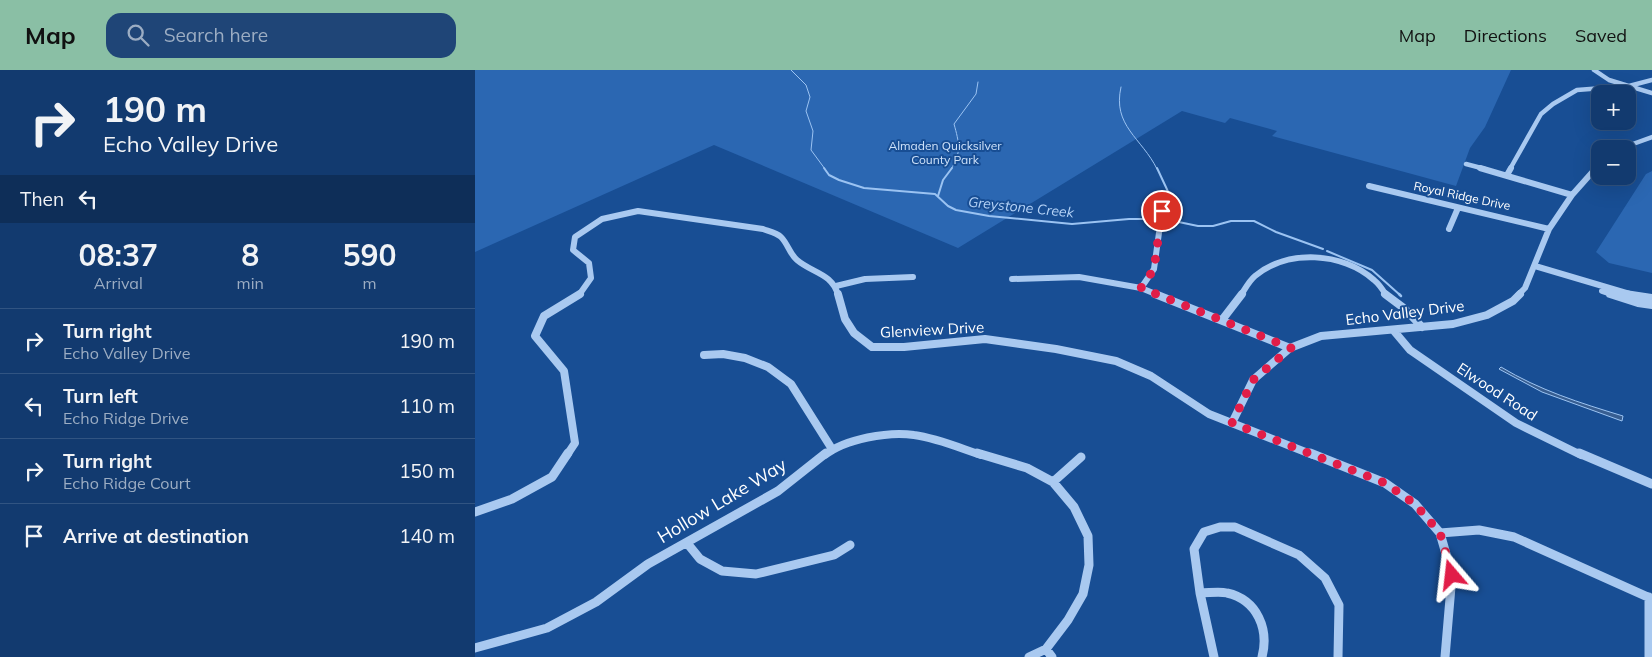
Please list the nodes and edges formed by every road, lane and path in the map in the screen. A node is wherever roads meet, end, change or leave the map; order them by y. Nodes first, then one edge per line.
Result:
1 (1594, 70) edge
2 (1652, 80) edge
3 (1626, 85) edge
4 (1633, 85) edge
5 (1636, 88) edge
6 (1591, 89) edge
7 (1652, 93) edge
8 (1652, 137) edge
9 (1636, 143) edge
10 (1466, 164) dead end
11 (1591, 174) edge
12 (1507, 175) junction
13 (1369, 186) dead end
14 (1572, 196) junction
15 (1458, 208) junction
16 (1162, 211) dead end
17 (1449, 229) dead end
18 (1549, 229) junction
19 (1535, 266) junction
20 (913, 277) dead end
21 (1012, 279) dead end
22 (1582, 282) junction
23 (836, 286) junction
24 (1141, 288) junction
25 (1652, 298) edge
26 (1652, 305) edge
27 (1221, 320) junction
28 (1422, 327) junction
29 (1394, 331) junction
30 (1291, 348) junction
31 (704, 355) dead end
32 (1232, 423) junction
33 (832, 449) junction
34 (1081, 458) dead end
35 (1053, 482) junction
36 (1652, 484) edge
37 (475, 512) edge
38 (1440, 533) junction
39 (687, 543) junction
40 (851, 545) dead end
41 (1200, 593) junction
42 (1651, 598) edge
43 (475, 648) edge
44 (1049, 653) edge
45 (1029, 657) edge
46 (1214, 657) edge
47 (1262, 657) edge
48 (1338, 657) edge
49 (1445, 657) edge
50 (1649, 657) edge

1 - 3 street
2 - 4 street
5 - 7 street
6 - 12 street
8 - 9 street
10 - 12 street
11 - 14 street, Echo Valley Drive
12 - 14 street
13 - 15 street, Royal Ridge Drive
14 - 18 street, Echo Valley Drive
15 - 17 street
15 - 18 street, Royal Ridge Drive
16 - 24 street
18 - 19 street, Echo Valley Drive
19 - 22 street
19 - 28 street, Echo Valley Drive
20 - 23 street
21 - 24 street
22 - 25 street
22 - 26 street
23 - 32 street, Glenview Drive
23 - 37 street
24 - 27 street
27 - 28 street
27 - 30 street
28 - 29 street, Echo Valley Drive
29 - 30 street, Echo Valley Drive
29 - 36 street, Elwood Road
30 - 32 street, Echo Valley Drive
31 - 33 street
32 - 38 street, Glenview Drive
33 - 35 street, Hollow Lake Way
33 - 39 street, Hollow Lake Way
34 - 35 street
35 - 44 street, Hollow Lake Way
38 - 42 street
38 - 49 street, Glenview Drive
39 - 40 street
39 - 43 street, Hollow Lake Way
41 - 46 street
41 - 47 street
41 - 48 street
42 - 50 street
44 - 45 street, Hollow Lake Way

